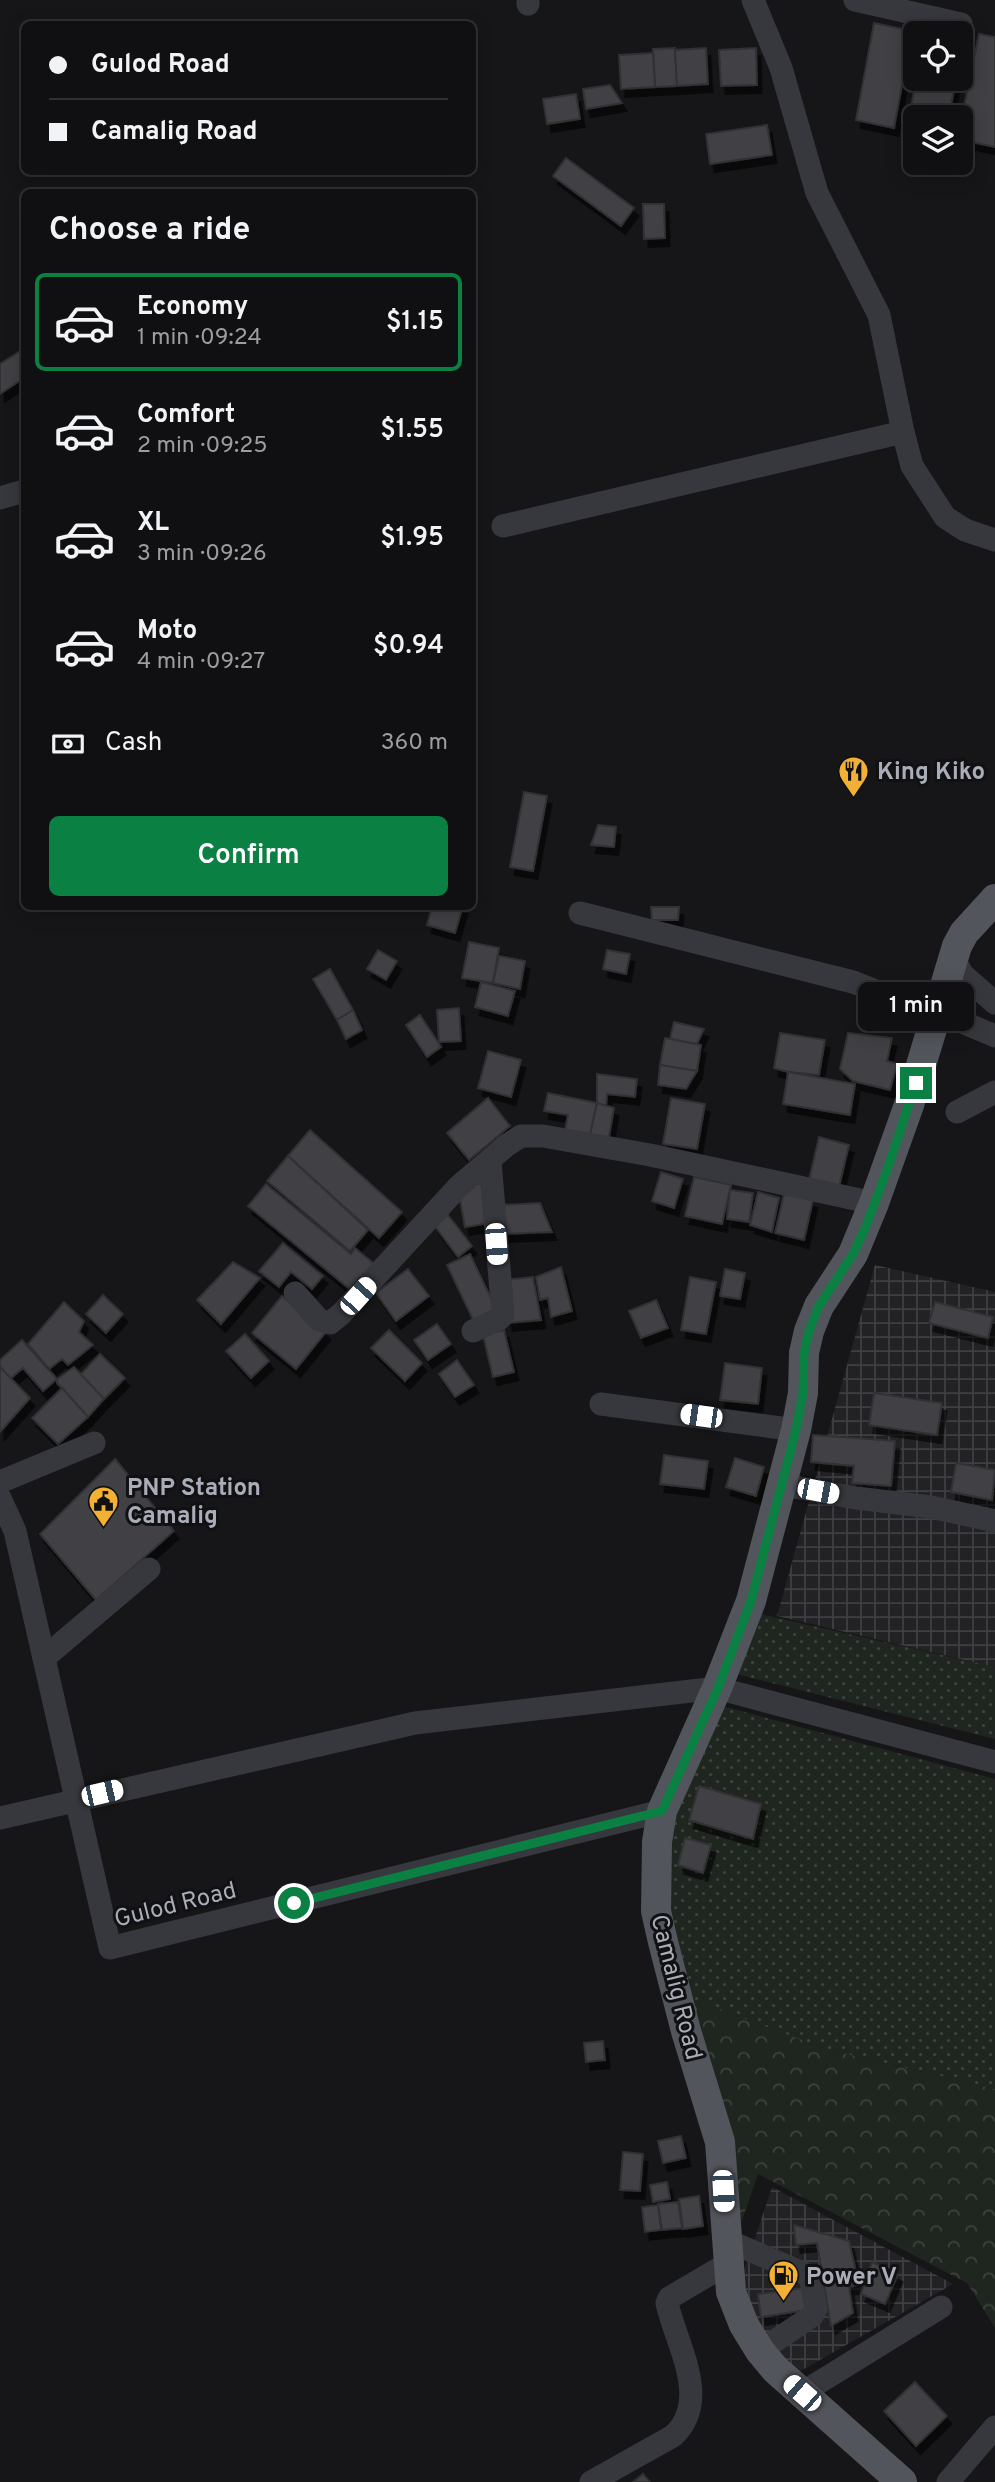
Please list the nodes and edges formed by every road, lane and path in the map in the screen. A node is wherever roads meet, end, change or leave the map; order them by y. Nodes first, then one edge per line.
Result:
1 (754, 0) edge
2 (855, 0) edge
3 (948, 21) edge
4 (903, 432) junction
5 (21, 492) edge
6 (0, 498) edge
7 (503, 526) dead end
8 (995, 540) edge
9 (995, 899) edge
10 (580, 913) dead end
11 (953, 958) junction
12 (995, 1003) edge
13 (936, 1016) junction
14 (995, 1036) edge
15 (995, 1092) edge
16 (957, 1112) dead end
17 (490, 1161) junction
18 (874, 1203) junction
19 (295, 1293) dead end
20 (473, 1331) dead end
21 (601, 1404) dead end
22 (796, 1430) junction
23 (94, 1443) dead end
24 (0, 1482) edge
25 (783, 1485) junction
26 (0, 1497) edge
27 (995, 1521) edge
28 (149, 1569) dead end
29 (44, 1658) junction
30 (718, 1688) junction
31 (995, 1762) edge
32 (76, 1799) junction
33 (662, 1811) junction
34 (0, 1818) edge
35 (727, 2252) junction
36 (942, 2307) dead end
37 (760, 2351) junction
38 (802, 2393) junction
39 (995, 2427) edge
40 (591, 2482) edge
41 (902, 2482) edge
42 (948, 2482) edge

1 - 4 street
2 - 3 street
4 - 7 street
4 - 8 street
5 - 6 street
9 - 11 main road, Camalig Road
10 - 13 street
11 - 12 street
11 - 13 main road, Camalig Road
13 - 14 street
13 - 18 main road, Camalig Road
15 - 16 street
17 - 18 street
17 - 19 street
17 - 20 street
18 - 22 main road, Camalig Road
21 - 22 street
22 - 25 main road, Camalig Road
23 - 24 street
25 - 27 street
25 - 30 main road, Camalig Road
26 - 29 street, Gulod Road
28 - 29 street
29 - 32 street, Gulod Road
30 - 31 street
30 - 32 street
30 - 33 main road, Camalig Road
32 - 33 street, Gulod Road
32 - 34 street
33 - 35 main road, Camalig Road
35 - 37 main road, Camalig Road
35 - 37 street
35 - 40 street
36 - 38 street
37 - 38 main road, Camalig Road
38 - 41 main road, Camalig Road
39 - 42 street

